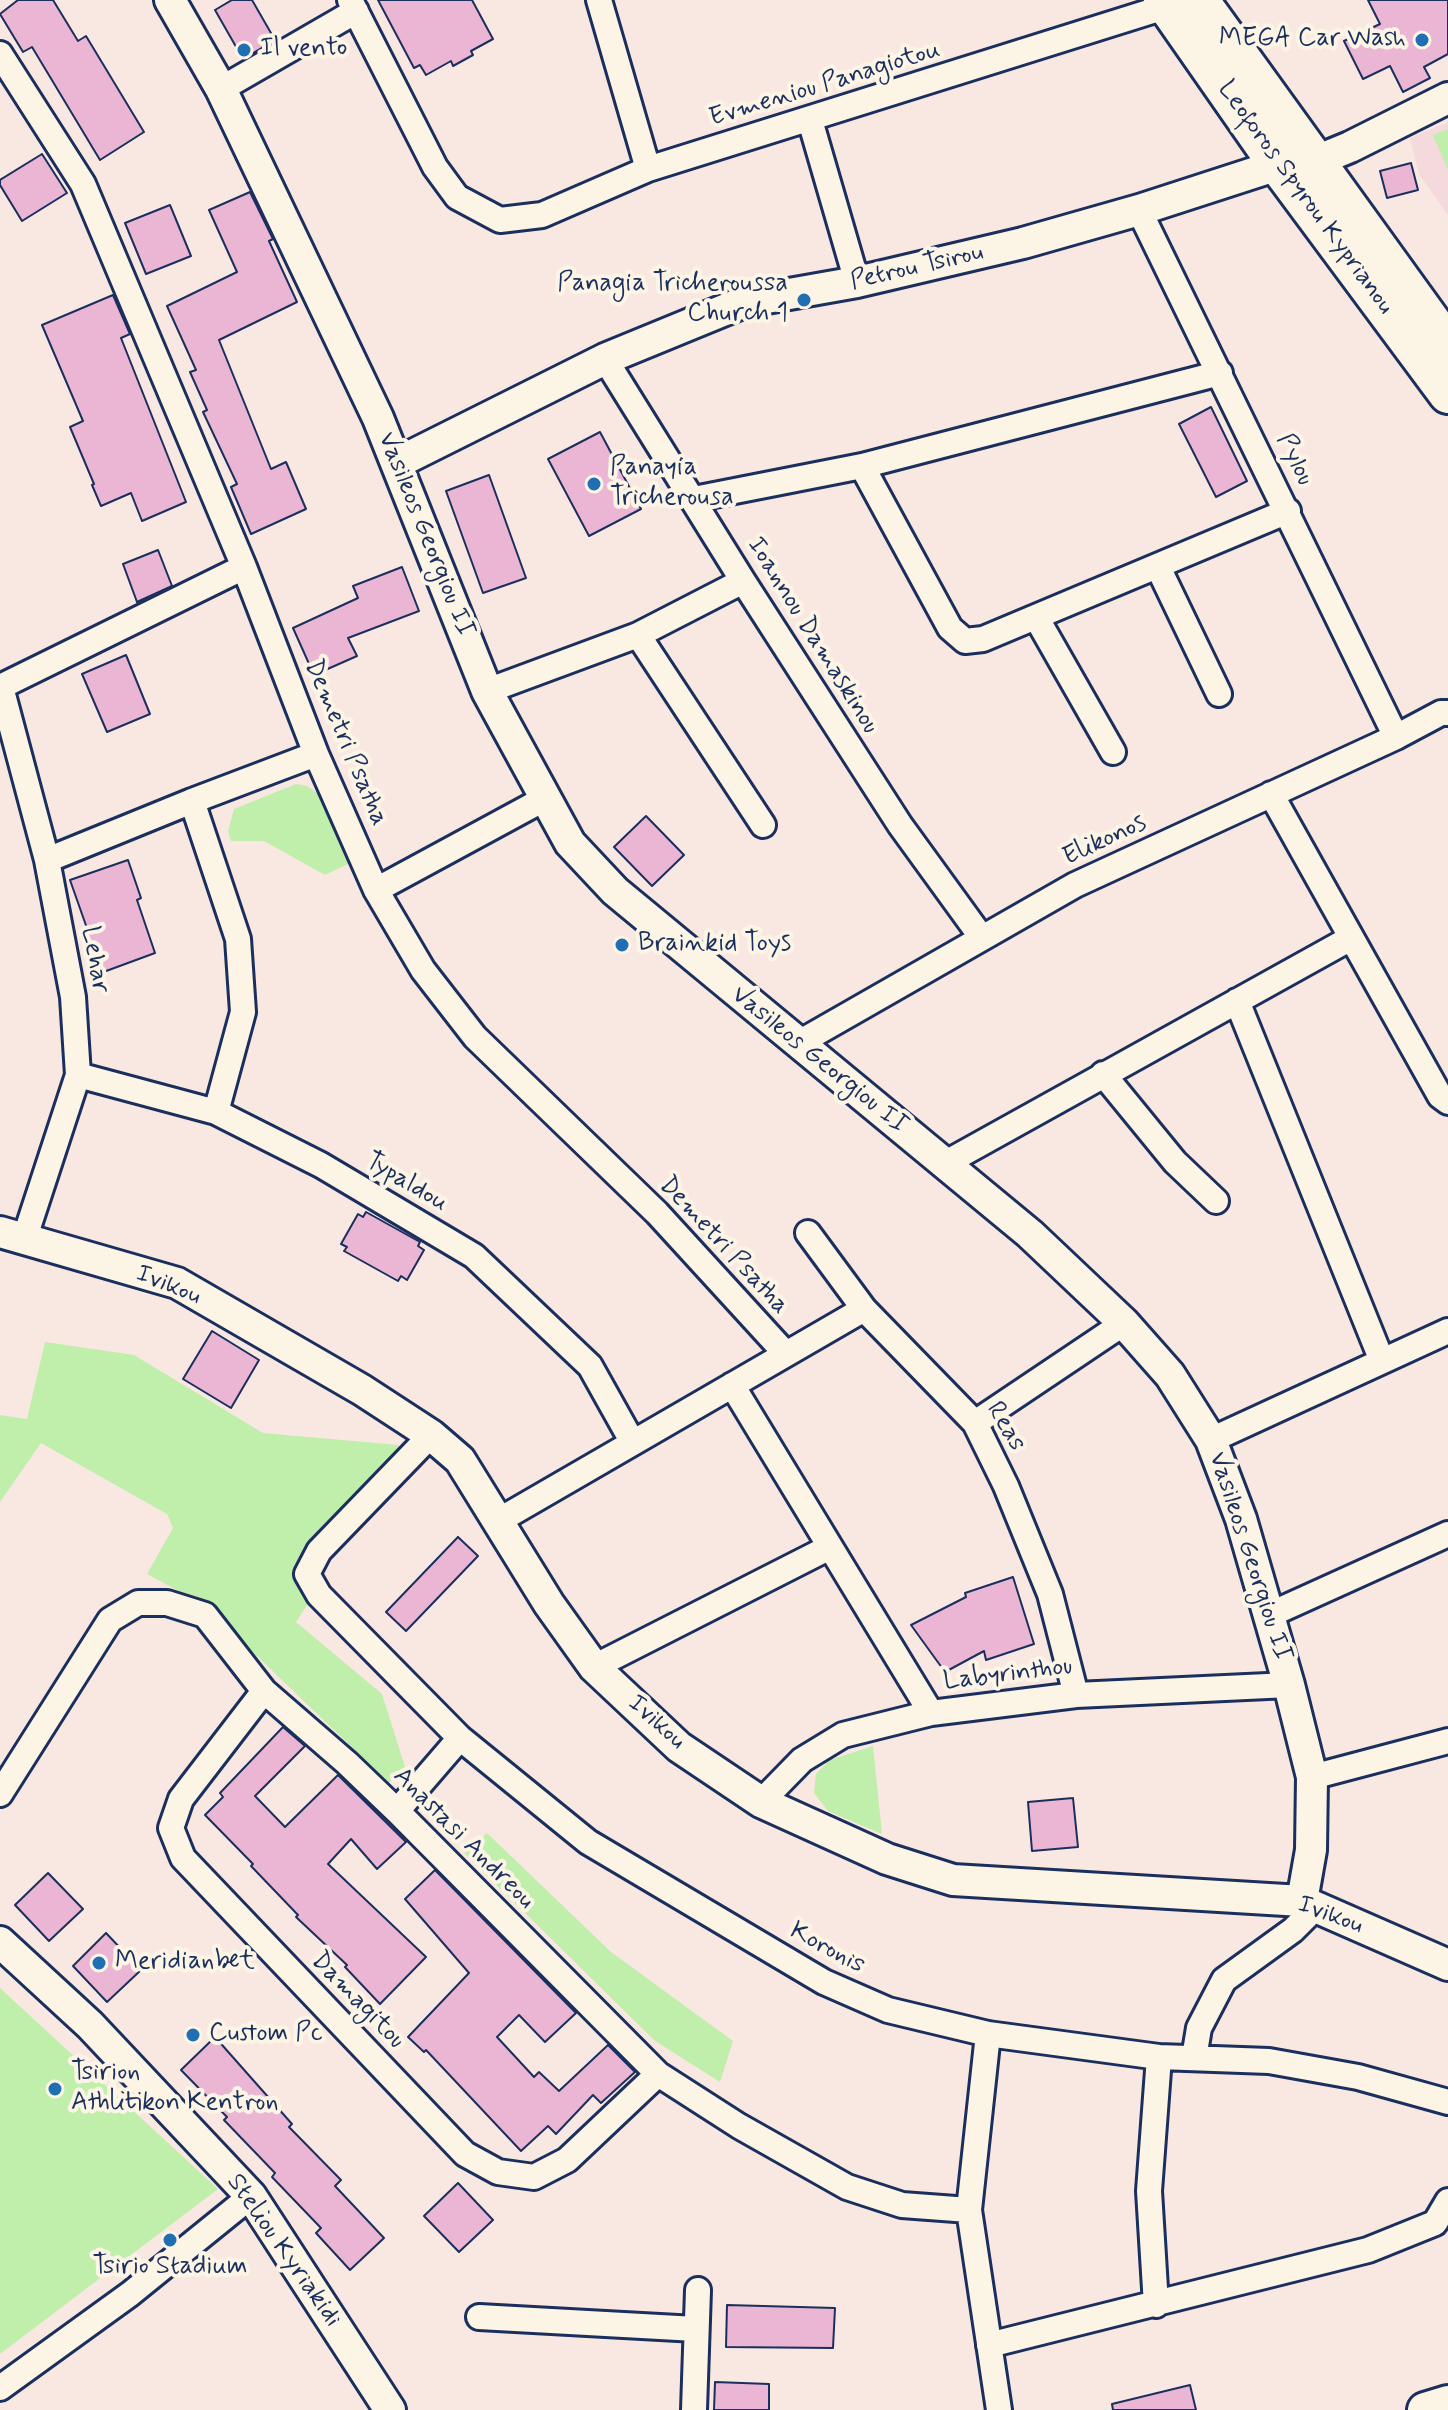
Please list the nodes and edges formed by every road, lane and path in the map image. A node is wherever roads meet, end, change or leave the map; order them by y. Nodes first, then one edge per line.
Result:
1 (170, 0) edge
2 (606, 2) edge
3 (1177, 2) edge
4 (353, 6) edge
5 (0, 54) edge
6 (221, 89) junction
7 (1448, 98) edge
8 (810, 120) junction
9 (1316, 161) junction
10 (1278, 165) junction
11 (648, 169) junction
12 (1139, 210) junction
13 (857, 282) junction
14 (1448, 345) edge
15 (605, 359) junction
16 (1220, 373) junction
17 (1448, 394) edge
18 (397, 463) junction
19 (862, 466) junction
20 (694, 499) junction
21 (1288, 511) junction
22 (244, 567) junction
23 (1158, 567) junction
24 (743, 581) junction
25 (1036, 617) junction
26 (638, 635) junction
27 (0, 687) edge
28 (487, 691) junction
29 (1219, 694) dead end
30 (1448, 713) edge
31 (1396, 737) junction
32 (1113, 752) dead end
33 (316, 754) junction
34 (1271, 794) junction
35 (544, 799) junction
36 (192, 801) junction
37 (763, 825) dead end
38 (47, 860) junction
39 (376, 890) junction
40 (982, 938) junction
41 (1351, 938) junction
42 (1237, 1001) junction
43 (797, 1044) junction
44 (1103, 1074) junction
45 (78, 1075) junction
46 (1448, 1102) edge
47 (216, 1112) junction
48 (944, 1164) junction
49 (1216, 1201) dead end
50 (808, 1233) dead end
51 (12, 1236) edge
52 (864, 1309) junction
53 (1124, 1323) junction
54 (1448, 1331) edge
55 (786, 1354) junction
56 (1382, 1361) junction
57 (732, 1385) junction
58 (975, 1423) junction
59 (431, 1435) junction
60 (1211, 1440) junction
61 (633, 1443) junction
62 (498, 1521) junction
63 (1448, 1534) edge
64 (830, 1547) junction
65 (1269, 1615) junction
66 (594, 1667) junction
67 (1289, 1685) junction
68 (264, 1691) junction
69 (1076, 1695) junction
70 (931, 1713) junction
71 (460, 1738) junction
72 (1448, 1741) edge
73 (1312, 1777) junction
74 (0, 1794) edge
75 (761, 1802) junction
76 (397, 1811) junction
77 (1309, 1904) junction
78 (0, 1942) edge
79 (1448, 1965) edge
80 (988, 2034) junction
81 (1159, 2057) junction
82 (1194, 2058) junction
83 (658, 2074) junction
84 (1448, 2102) edge
85 (251, 2196) junction
86 (1448, 2201) edge
87 (969, 2210) junction
88 (1442, 2233) edge
89 (698, 2290) dead end
90 (1156, 2305) junction
91 (479, 2317) dead end
92 (696, 2329) junction
93 (989, 2345) junction
94 (0, 2388) edge
95 (1448, 2403) edge
96 (387, 2407) edge
97 (694, 2410) edge
98 (999, 2410) edge
99 (1425, 2410) edge

1 - 6 street, Vasileos Georgiou II
2 - 11 street
3 - 8 street, Evmeniou Panagiotou
3 - 9 main road, Leoforos Spyrou Kyprianou
3 - 10 main road, Leoforos Spyrou Kyprianou
4 - 6 street
4 - 11 street, Evmeniou Panagiotou
5 - 22 street, Demetri Psatha
6 - 18 street, Vasileos Georgiou II
7 - 9 street, Petrou Tsirou
8 - 11 street, Evmeniou Panagiotou
8 - 13 street
9 - 10 street, Petrou Tsirou
9 - 14 main road, Leoforos Spyrou Kyprianou
10 - 12 street, Petrou Tsirou
10 - 17 main road, Leoforos Spyrou Kyprianou
12 - 13 street, Petrou Tsirou
12 - 16 street, Pylou
13 - 15 street, Petrou Tsirou
15 - 18 street, Petrou Tsirou
15 - 20 street, Ioannou Damaskinou
16 - 19 street
16 - 21 street, Pylou
18 - 28 street, Vasileos Georgiou II
19 - 20 street
19 - 25 street
20 - 24 street, Ioannou Damaskinou
21 - 23 street
21 - 31 street, Pylou
22 - 27 street
22 - 33 street, Demetri Psatha
23 - 25 street
23 - 29 street
24 - 26 street
24 - 40 street, Ioannou Damaskinou
25 - 32 street
26 - 28 street
26 - 37 street
27 - 38 street, Lehar
28 - 35 street, Vasileos Georgiou II
30 - 31 street, Elikonos
31 - 34 street, Elikonos
33 - 36 street
33 - 39 street, Demetri Psatha
34 - 40 street, Elikonos
34 - 41 street
35 - 39 street
35 - 43 street, Vasileos Georgiou II
36 - 38 street
36 - 47 street
38 - 45 street, Lehar
39 - 55 street, Demetri Psatha
40 - 43 street, Elikonos
41 - 42 street
41 - 46 street
42 - 44 street
42 - 56 street
43 - 48 street, Vasileos Georgiou II
44 - 48 street
44 - 49 street
45 - 47 street, Typaldou
45 - 51 street, Lehar
47 - 61 street, Typaldou
48 - 53 street, Vasileos Georgiou II
50 - 52 street, Reas
51 - 59 street, Ivikou
52 - 55 street
52 - 58 street, Reas
53 - 58 street
53 - 60 street, Vasileos Georgiou II
54 - 56 street
55 - 57 street
56 - 60 street
57 - 61 street
57 - 64 street
58 - 69 street, Reas
59 - 62 street, Ivikou
59 - 71 street, Koronis
60 - 65 street, Vasileos Georgiou II
61 - 62 street
62 - 66 street, Ivikou
63 - 65 street
64 - 66 street
64 - 70 street
65 - 67 street, Vasileos Georgiou II
66 - 75 street, Ivikou
67 - 69 street, Labyrinthou
67 - 73 street, Vasileos Georgiou II
68 - 74 street, Anastasi Andreou
68 - 76 street, Anastasi Andreou
68 - 83 street, Damagitou
69 - 70 street, Labyrinthou
70 - 75 street, Labyrinthou
71 - 76 street
71 - 80 street, Koronis
72 - 73 street
73 - 77 street, Vasileos Georgiou II
75 - 77 street, Ivikou
76 - 83 street, Anastasi Andreou
77 - 79 street, Ivikou
77 - 82 street
78 - 85 street, Steliou Kyriakidi
80 - 81 street, Koronis
80 - 87 street
81 - 82 street, Koronis
81 - 90 street
82 - 84 street, Koronis
83 - 87 street, Anastasi Andreou
85 - 94 street
85 - 96 street, Steliou Kyriakidi
86 - 88 street
87 - 93 street
88 - 90 street
89 - 92 street
90 - 93 street
91 - 92 street
92 - 97 street
93 - 98 street
95 - 99 main road

